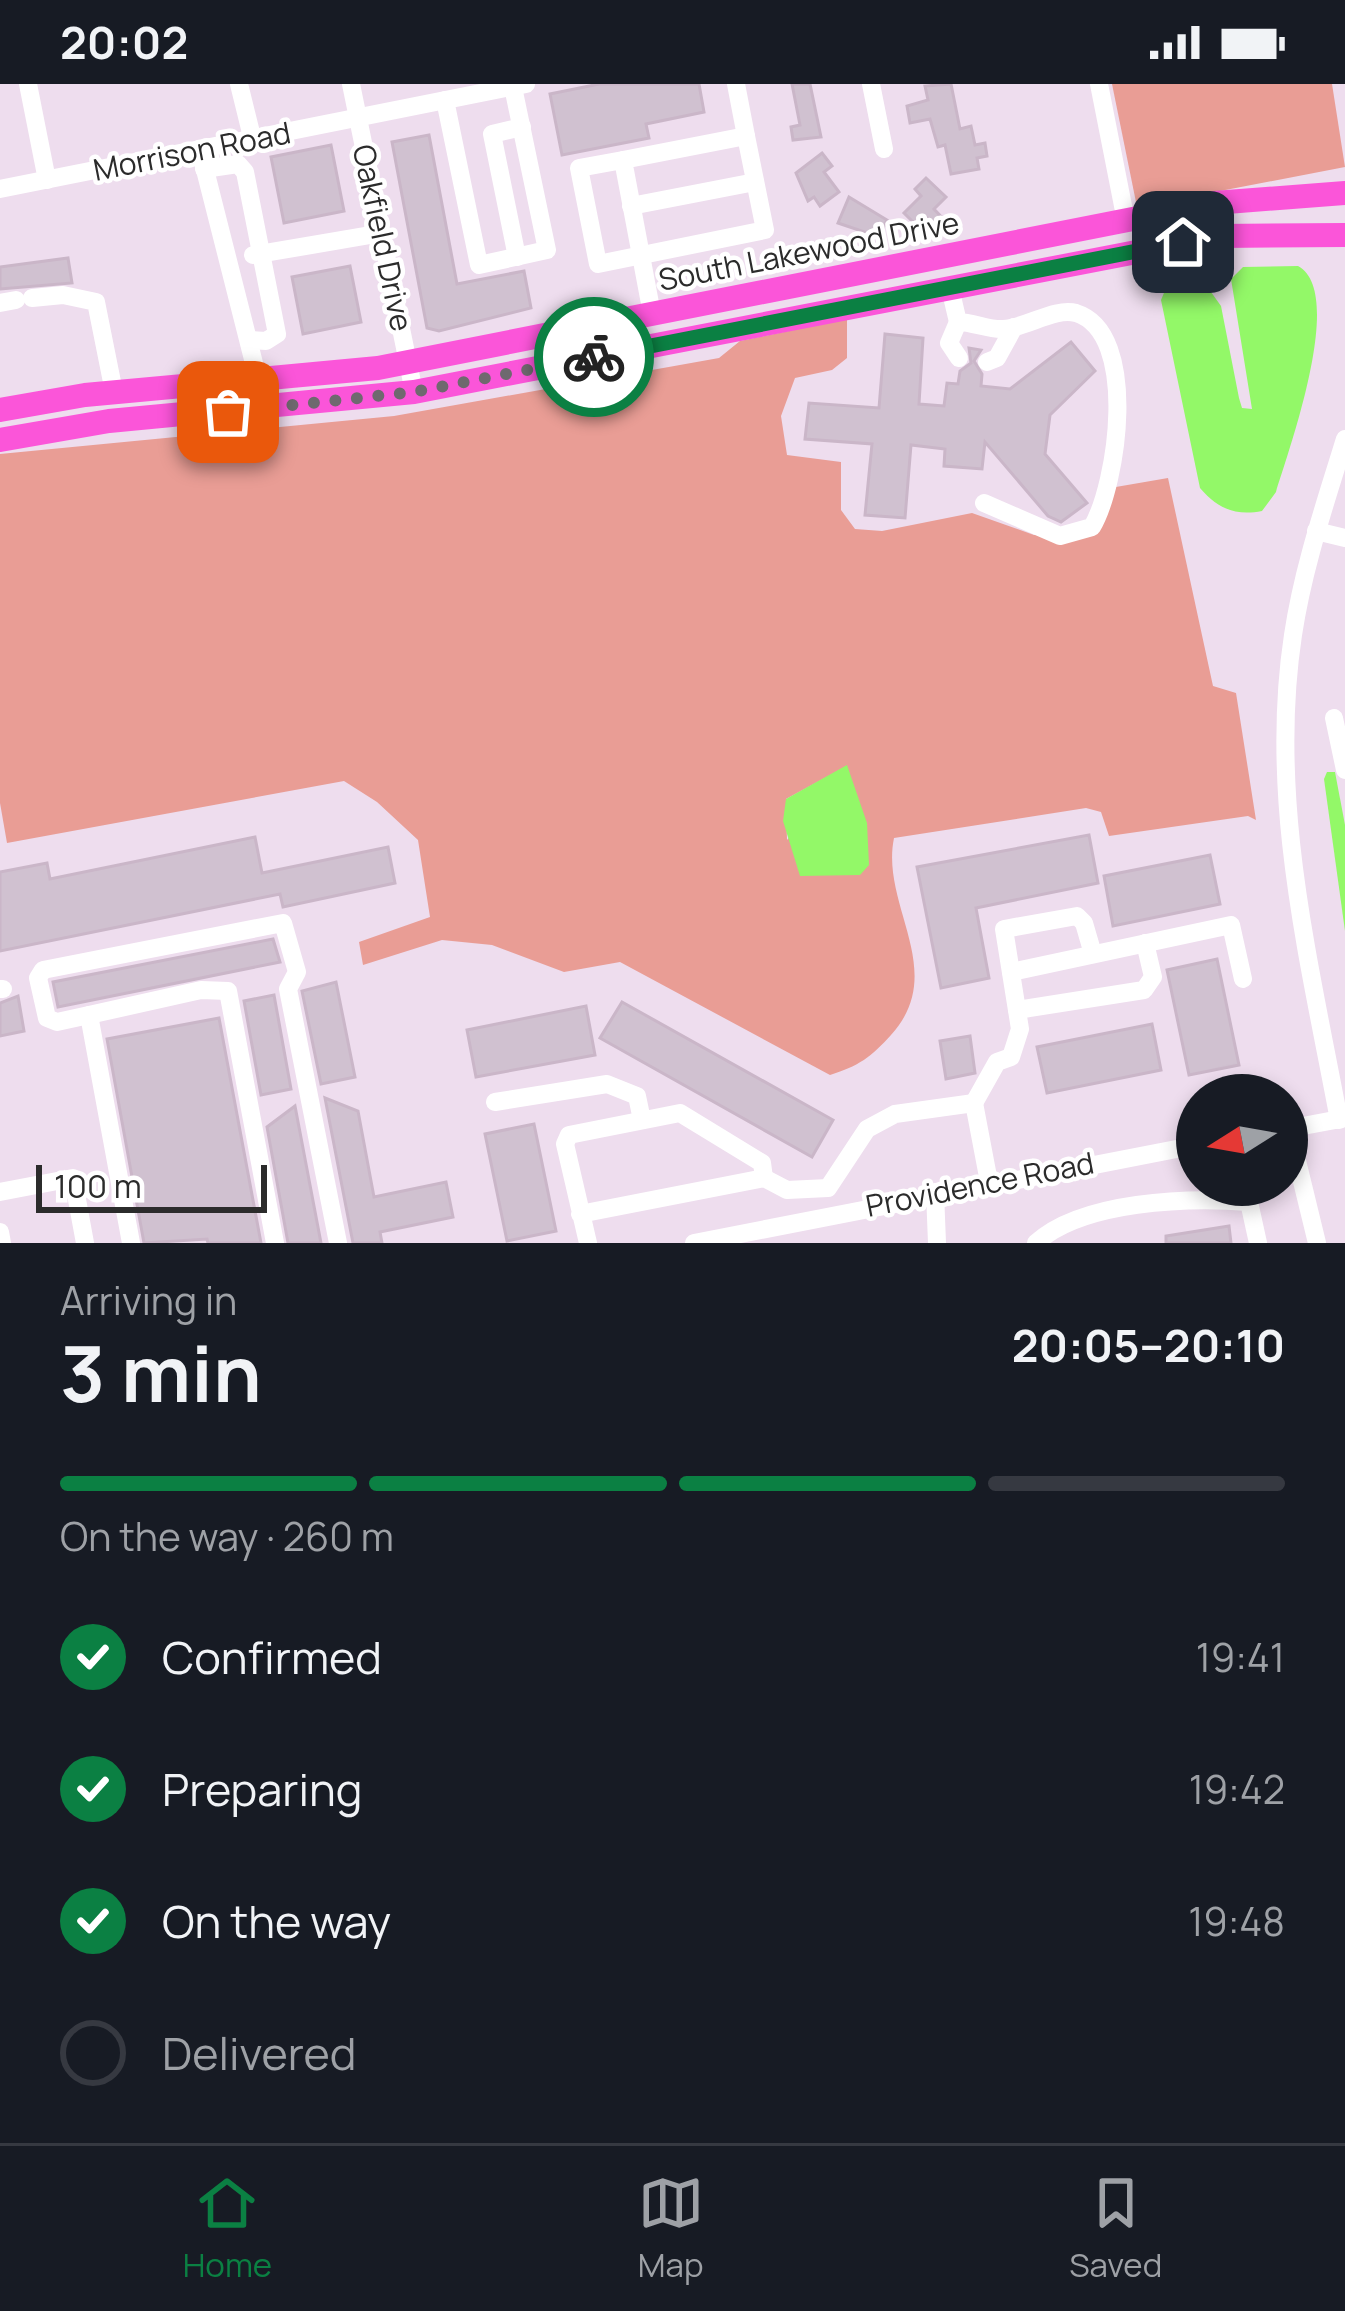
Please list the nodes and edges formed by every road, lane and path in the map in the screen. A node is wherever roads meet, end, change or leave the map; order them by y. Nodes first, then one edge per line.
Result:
1 (28, 84) edge
2 (239, 84) edge
3 (351, 84) edge
4 (736, 84) edge
5 (871, 84) edge
6 (1099, 84) edge
7 (507, 86) edge
8 (445, 100) junction
9 (358, 118) junction
10 (521, 127) junction
11 (746, 136) junction
12 (253, 141) junction
13 (884, 149) dead end
14 (202, 160) junction
15 (623, 160) junction
16 (47, 180) junction
17 (755, 182) junction
18 (0, 189) edge
19 (1345, 194) edge
20 (632, 206) junction
21 (1126, 220) junction
22 (382, 233) junction
23 (1345, 235) edge
24 (260, 254) junction
25 (641, 255) junction
26 (517, 256) junction
27 (231, 259) junction
28 (950, 288) junction
29 (16, 300) edge
30 (652, 314) junction
31 (958, 322) junction
32 (1014, 327) junction
33 (249, 340) junction
34 (959, 358) dead end
35 (408, 362) junction
36 (988, 362) dead end
37 (258, 380) junction
38 (114, 392) junction
39 (414, 392) junction
40 (0, 410) edge
41 (0, 440) edge
42 (1345, 440) edge
43 (984, 503) dead end
44 (1316, 532) junction
45 (1345, 538) edge
46 (1334, 718) dead end
47 (1345, 770) edge
48 (1145, 943) junction
49 (1093, 954) junction
50 (1011, 972) junction
51 (1243, 980) dead end
52 (1017, 1010) junction
53 (88, 1015) junction
54 (495, 1102) dead end
55 (974, 1103) junction
56 (1342, 1119) edge
57 (642, 1120) junction
58 (1308, 1125) edge
59 (1176, 1149) edge
60 (764, 1178) junction
61 (989, 1183) junction
62 (0, 1192) edge
63 (935, 1192) junction
64 (1308, 1206) edge
65 (580, 1214) junction
66 (0, 1232) edge
67 (2, 1243) edge
68 (86, 1243) edge
69 (131, 1243) edge
70 (275, 1243) edge
71 (338, 1243) edge
72 (588, 1243) edge
73 (694, 1243) edge
74 (937, 1243) edge
75 (1036, 1243) edge
76 (1258, 1243) edge
77 (1317, 1243) edge

1 - 16 street
2 - 12 street
3 - 9 street, Oakfield Drive
4 - 11 street
5 - 13 street
6 - 21 street
7 - 8 street, Morrison Road
7 - 10 street
8 - 9 street, Morrison Road
8 - 26 street
9 - 12 street, Morrison Road
9 - 22 street, Oakfield Drive
10 - 26 street
10 - 26 street
11 - 15 street
11 - 17 street
12 - 14 street, Morrison Road
14 - 16 street, Morrison Road
14 - 24 street
14 - 27 street
15 - 20 street
15 - 25 street
16 - 18 street, Morrison Road
17 - 20 street
17 - 25 street
19 - 21 main road, South Lakewood Drive
20 - 25 street
21 - 30 main road, South Lakewood Drive
22 - 24 street
22 - 35 street, Oakfield Drive
23 - 28 main road, South Lakewood Drive
24 - 27 street
24 - 33 street
25 - 30 street
27 - 33 street
28 - 31 street
28 - 39 main road, South Lakewood Drive
29 - 38 street
30 - 35 main road, South Lakewood Drive
31 - 32 street
31 - 34 street
32 - 36 street
32 - 43 street
33 - 37 street
35 - 37 main road, South Lakewood Drive
35 - 39 street, Oakfield Drive
37 - 38 main road, South Lakewood Drive
38 - 40 main road, South Lakewood Drive
39 - 41 main road, South Lakewood Drive
42 - 44 street
44 - 45 street
44 - 56 street
46 - 47 street
48 - 49 street
48 - 51 street
48 - 52 street
49 - 50 street
49 - 50 street
50 - 52 street
52 - 55 street
53 - 69 street
53 - 70 street
53 - 71 street
54 - 57 street
55 - 60 street
55 - 61 street
56 - 58 street
57 - 60 street
57 - 65 street
59 - 61 street, Providence Road
60 - 65 street
61 - 63 street, Providence Road
62 - 68 street
63 - 73 street, Providence Road
63 - 74 street
64 - 77 street
65 - 72 street
66 - 67 street
75 - 76 street

